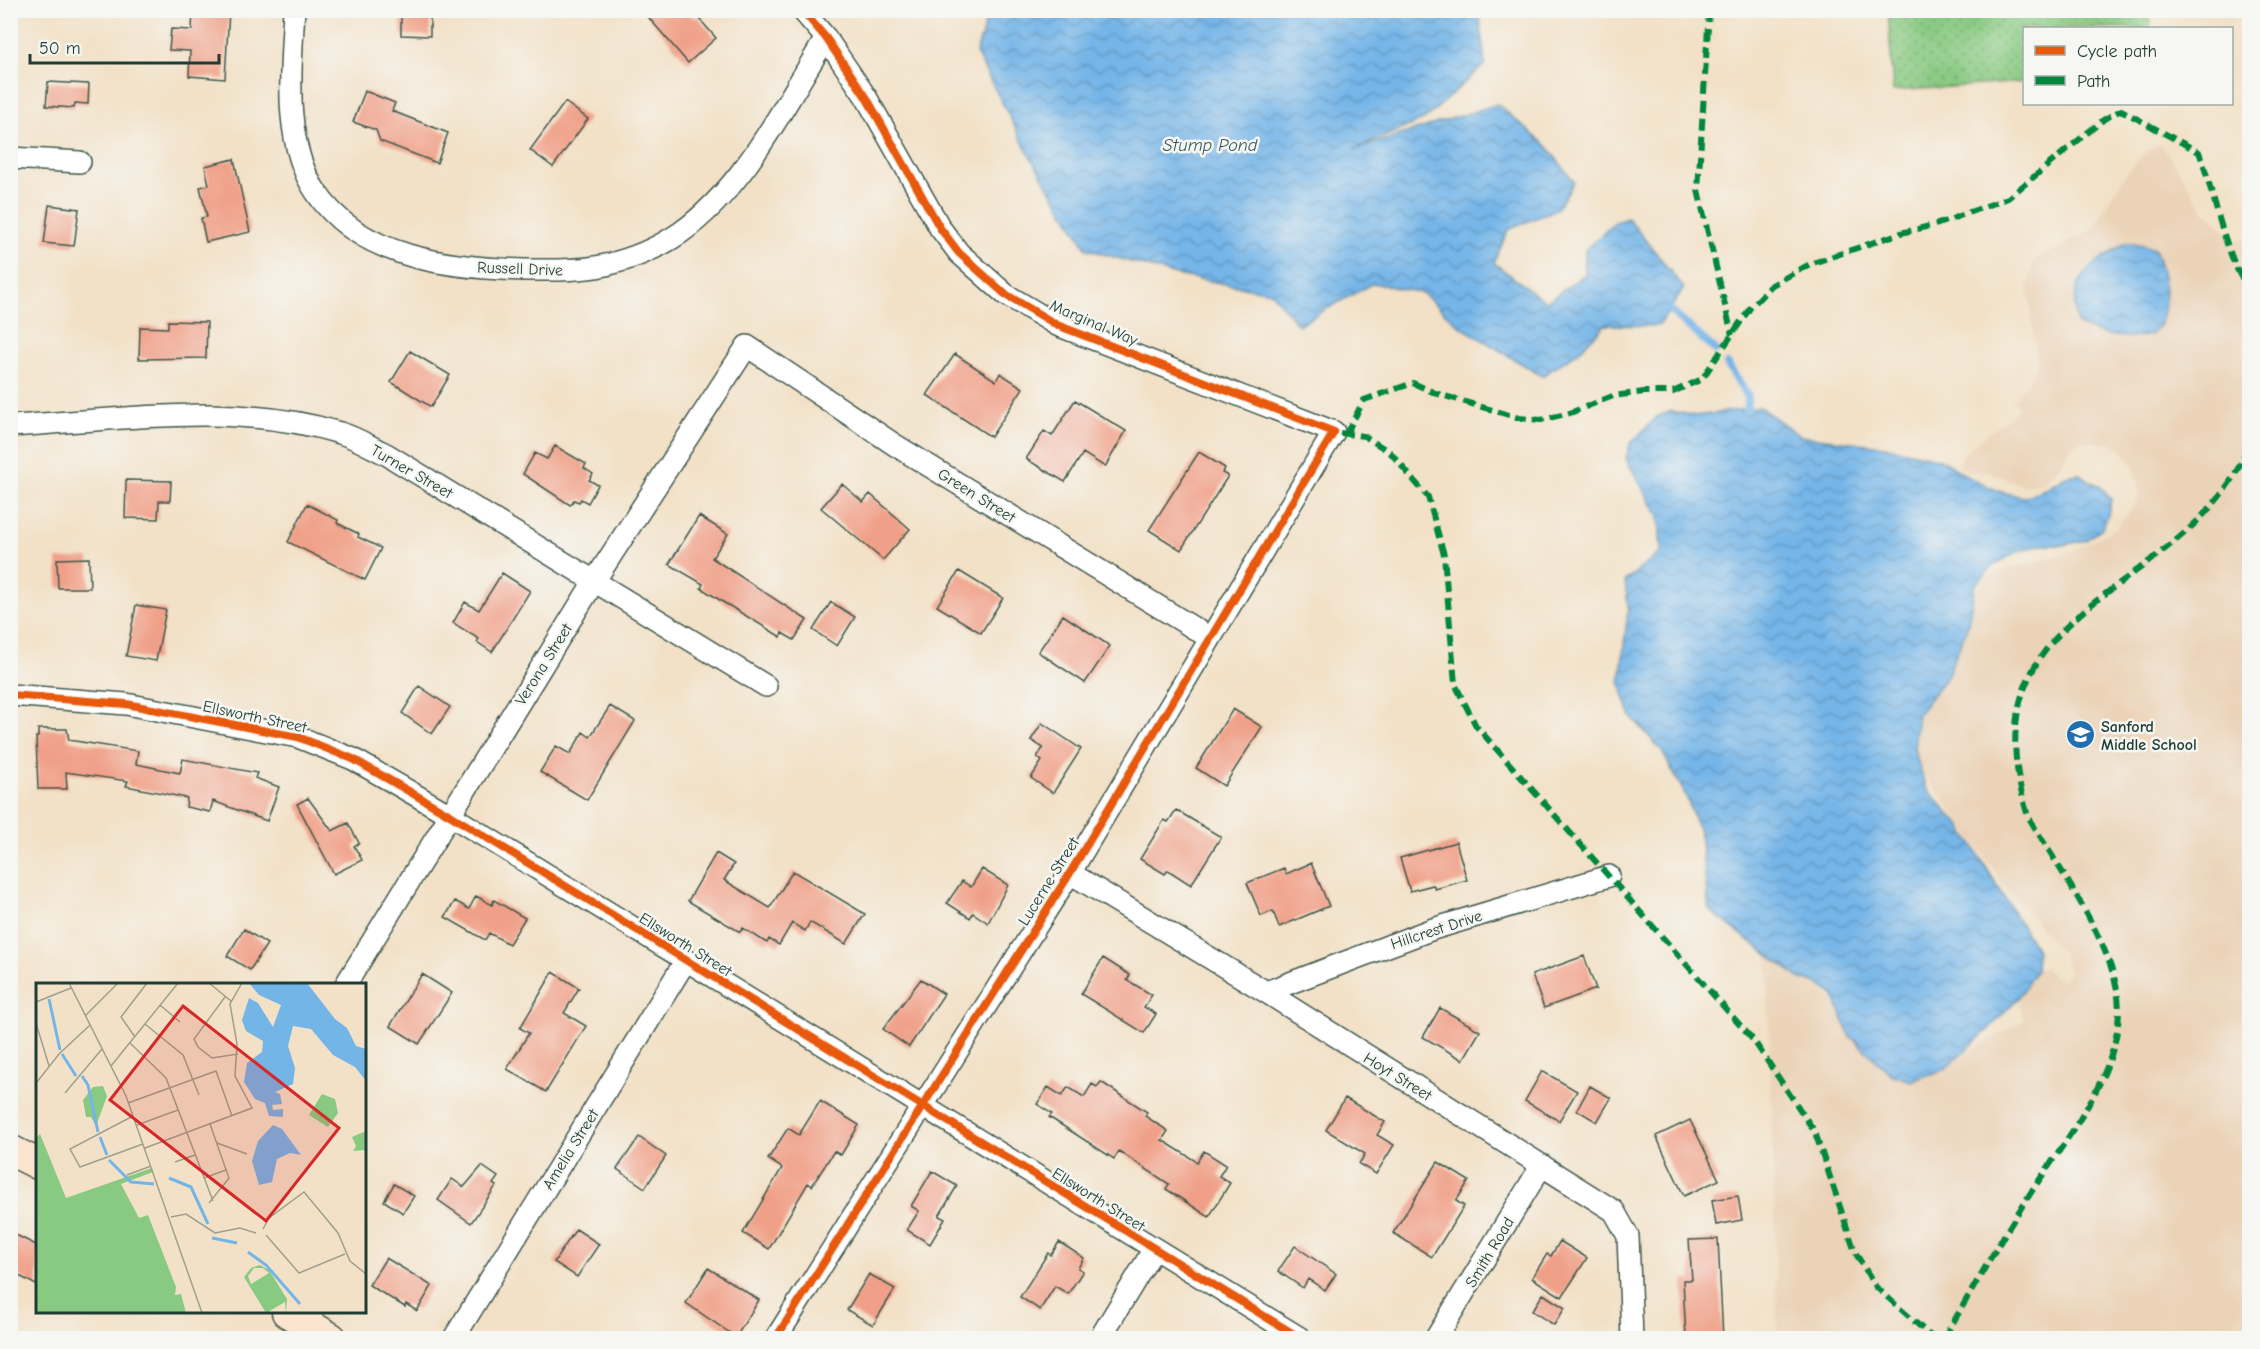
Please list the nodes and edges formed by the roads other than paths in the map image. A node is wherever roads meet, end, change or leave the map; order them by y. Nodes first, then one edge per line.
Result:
1 (294, 10) edge
2 (802, 10) edge
3 (826, 38) junction
4 (10, 158) edge
5 (80, 162) dead end
6 (747, 346) joint
7 (10, 426) edge
8 (1334, 432) joint
9 (596, 580) junction
10 (1210, 639) junction
11 (766, 686) dead end
12 (10, 696) edge
13 (450, 815) junction
14 (1070, 873) junction
15 (1609, 876) dead end
16 (686, 960) junction
17 (347, 983) edge
18 (1266, 992) junction
19 (922, 1106) junction
20 (10, 1150) edge
21 (36, 1163) edge
22 (1542, 1165) junction
23 (1155, 1249) junction
24 (290, 1313) edge
25 (327, 1337) edge
26 (454, 1338) edge
27 (776, 1338) edge
28 (1100, 1338) edge
29 (1300, 1338) edge
30 (1436, 1338) edge
31 (1632, 1338) edge

1 - 3 street, Russell Drive
2 - 3 street, Marginal Way
3 - 8 street, Marginal Way
4 - 5 street
6 - 9 street, Verona Street
6 - 10 street, Green Street
7 - 9 street, Turner Street
8 - 10 street, Lucerne Street
9 - 11 street, Turner Street
9 - 13 street, Verona Street
10 - 14 street, Lucerne Street
12 - 13 street, Ellsworth Street
13 - 16 street, Ellsworth Street
13 - 17 street, Verona Street
14 - 18 street, Hoyt Street
14 - 19 street, Lucerne Street
15 - 18 street, Hillcrest Drive
16 - 19 street, Ellsworth Street
16 - 26 street, Amelia Street
18 - 22 street, Hoyt Street
19 - 23 street, Ellsworth Street
19 - 27 street, Lucerne Street
20 - 21 main road
22 - 30 street, Smith Road
22 - 31 street, Hoyt Street
23 - 28 street
23 - 29 street, Ellsworth Street
24 - 25 main road

